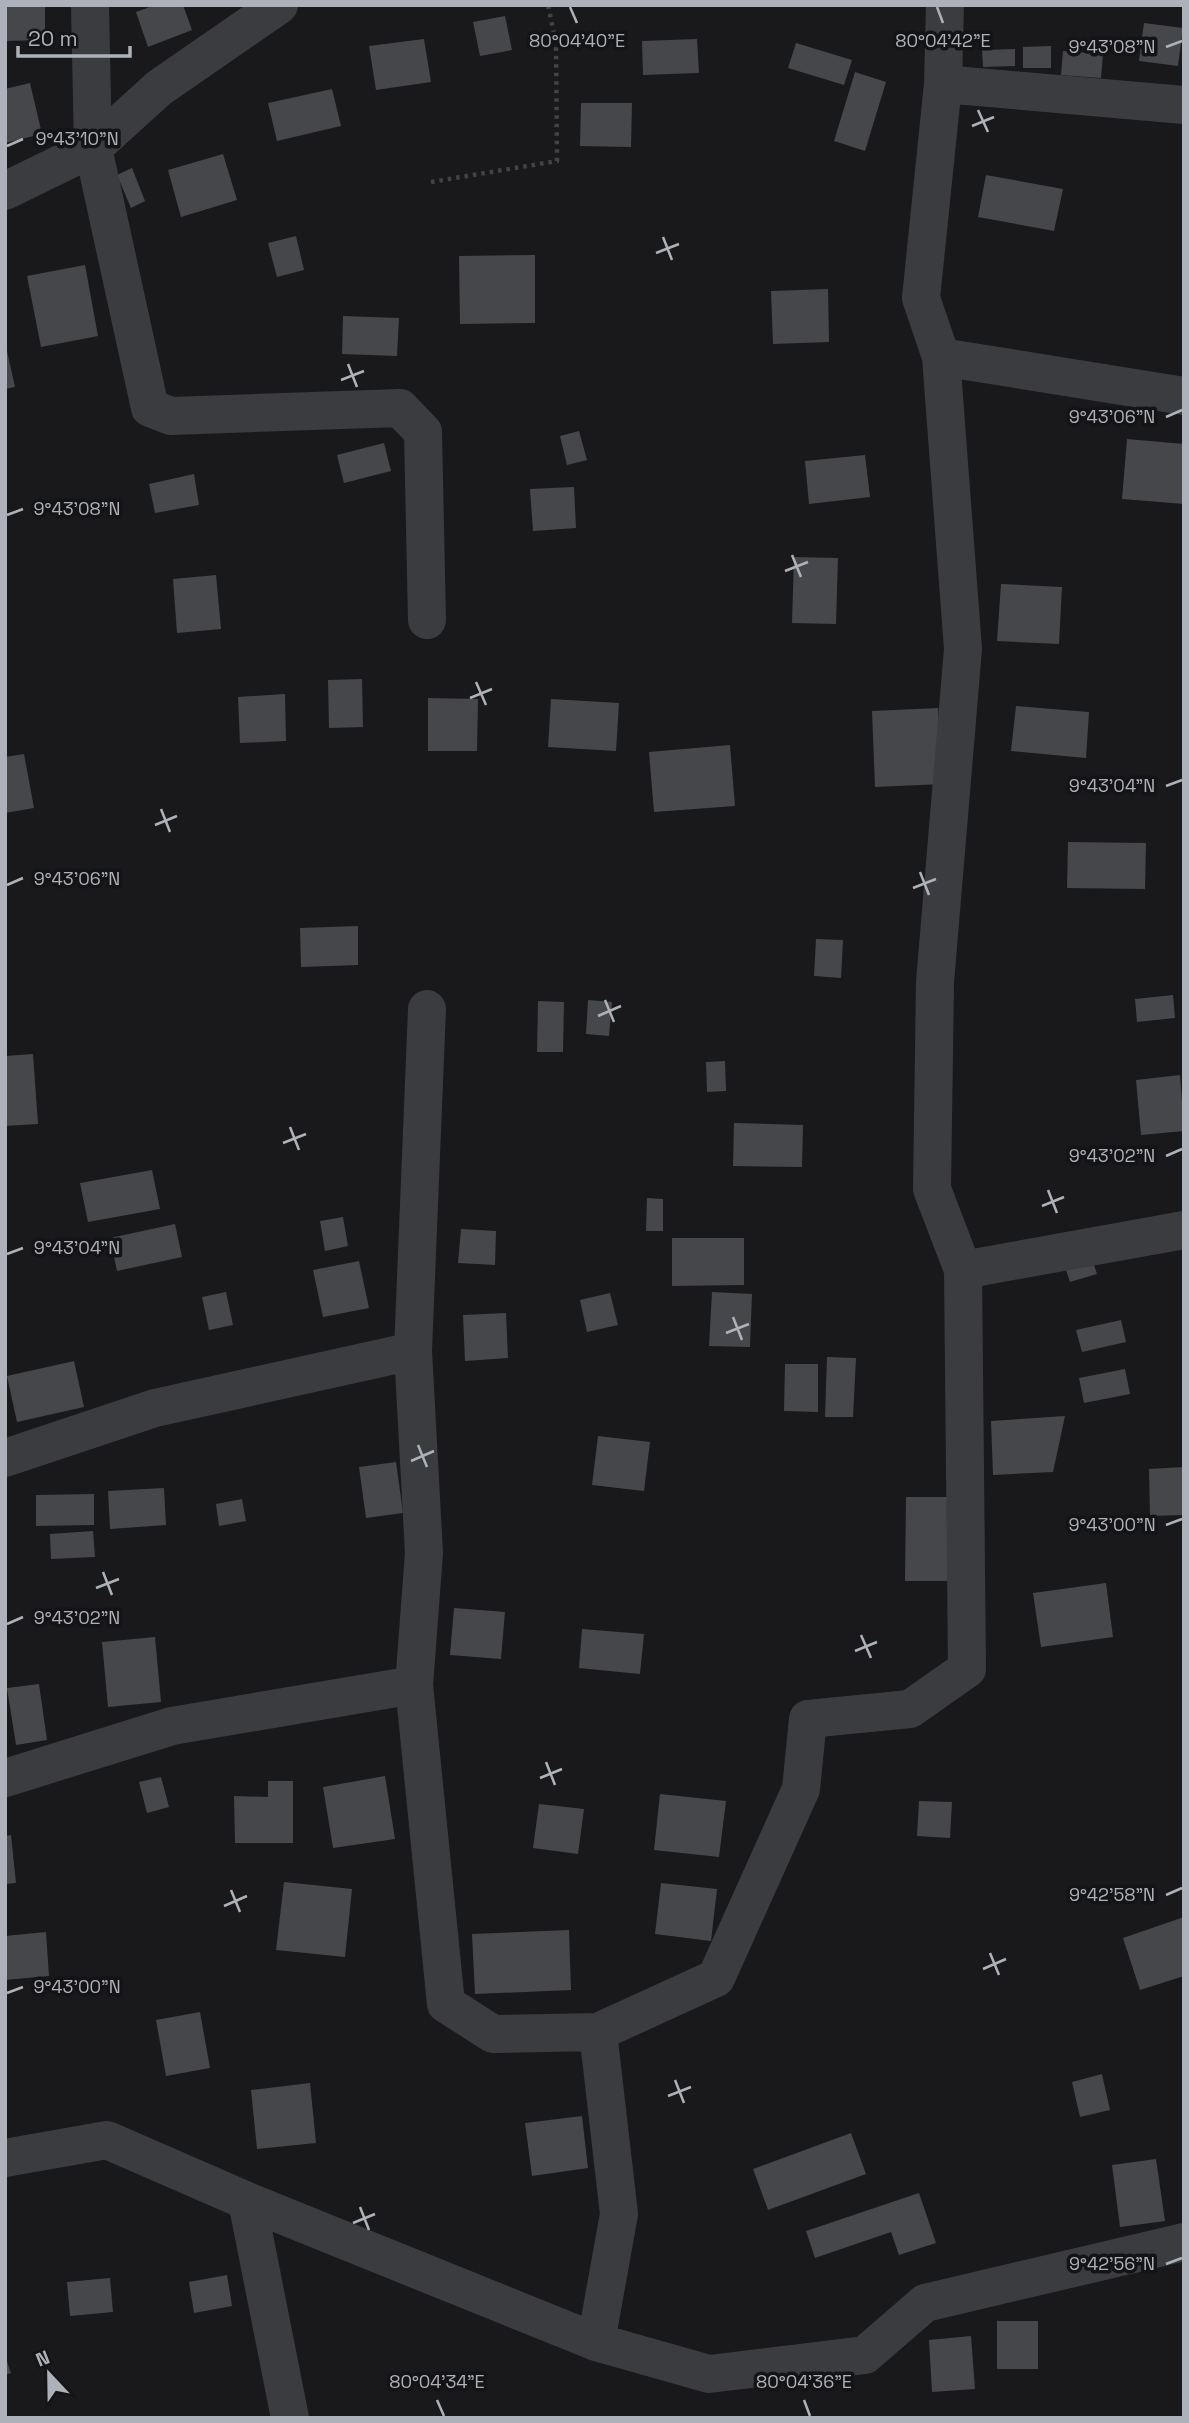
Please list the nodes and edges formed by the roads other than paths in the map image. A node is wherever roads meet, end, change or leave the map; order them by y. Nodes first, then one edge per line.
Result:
1 (90, 5) edge
2 (279, 5) edge
3 (945, 5) edge
4 (943, 84) junction
5 (1184, 105) edge
6 (93, 148) junction
7 (5, 191) edge
8 (941, 358) junction
9 (1184, 396) edge
10 (427, 620) dead end
11 (427, 1009) dead end
12 (1184, 1230) edge
13 (963, 1270) junction
14 (413, 1351) junction
15 (5, 1458) edge
16 (414, 1685) junction
17 (5, 1777) edge
18 (598, 2032) junction
19 (5, 2158) edge
20 (247, 2201) junction
21 (1184, 2242) edge
22 (596, 2342) junction
23 (290, 2418) edge

1 - 6 street
2 - 6 street
3 - 4 street
4 - 5 street
4 - 8 street
6 - 7 street
6 - 10 street
8 - 9 street
8 - 13 street
11 - 14 street
12 - 13 street
13 - 18 street
14 - 15 street
14 - 16 street
16 - 17 street
16 - 18 street
18 - 22 street
19 - 20 street
20 - 22 street
20 - 23 street
21 - 22 street

